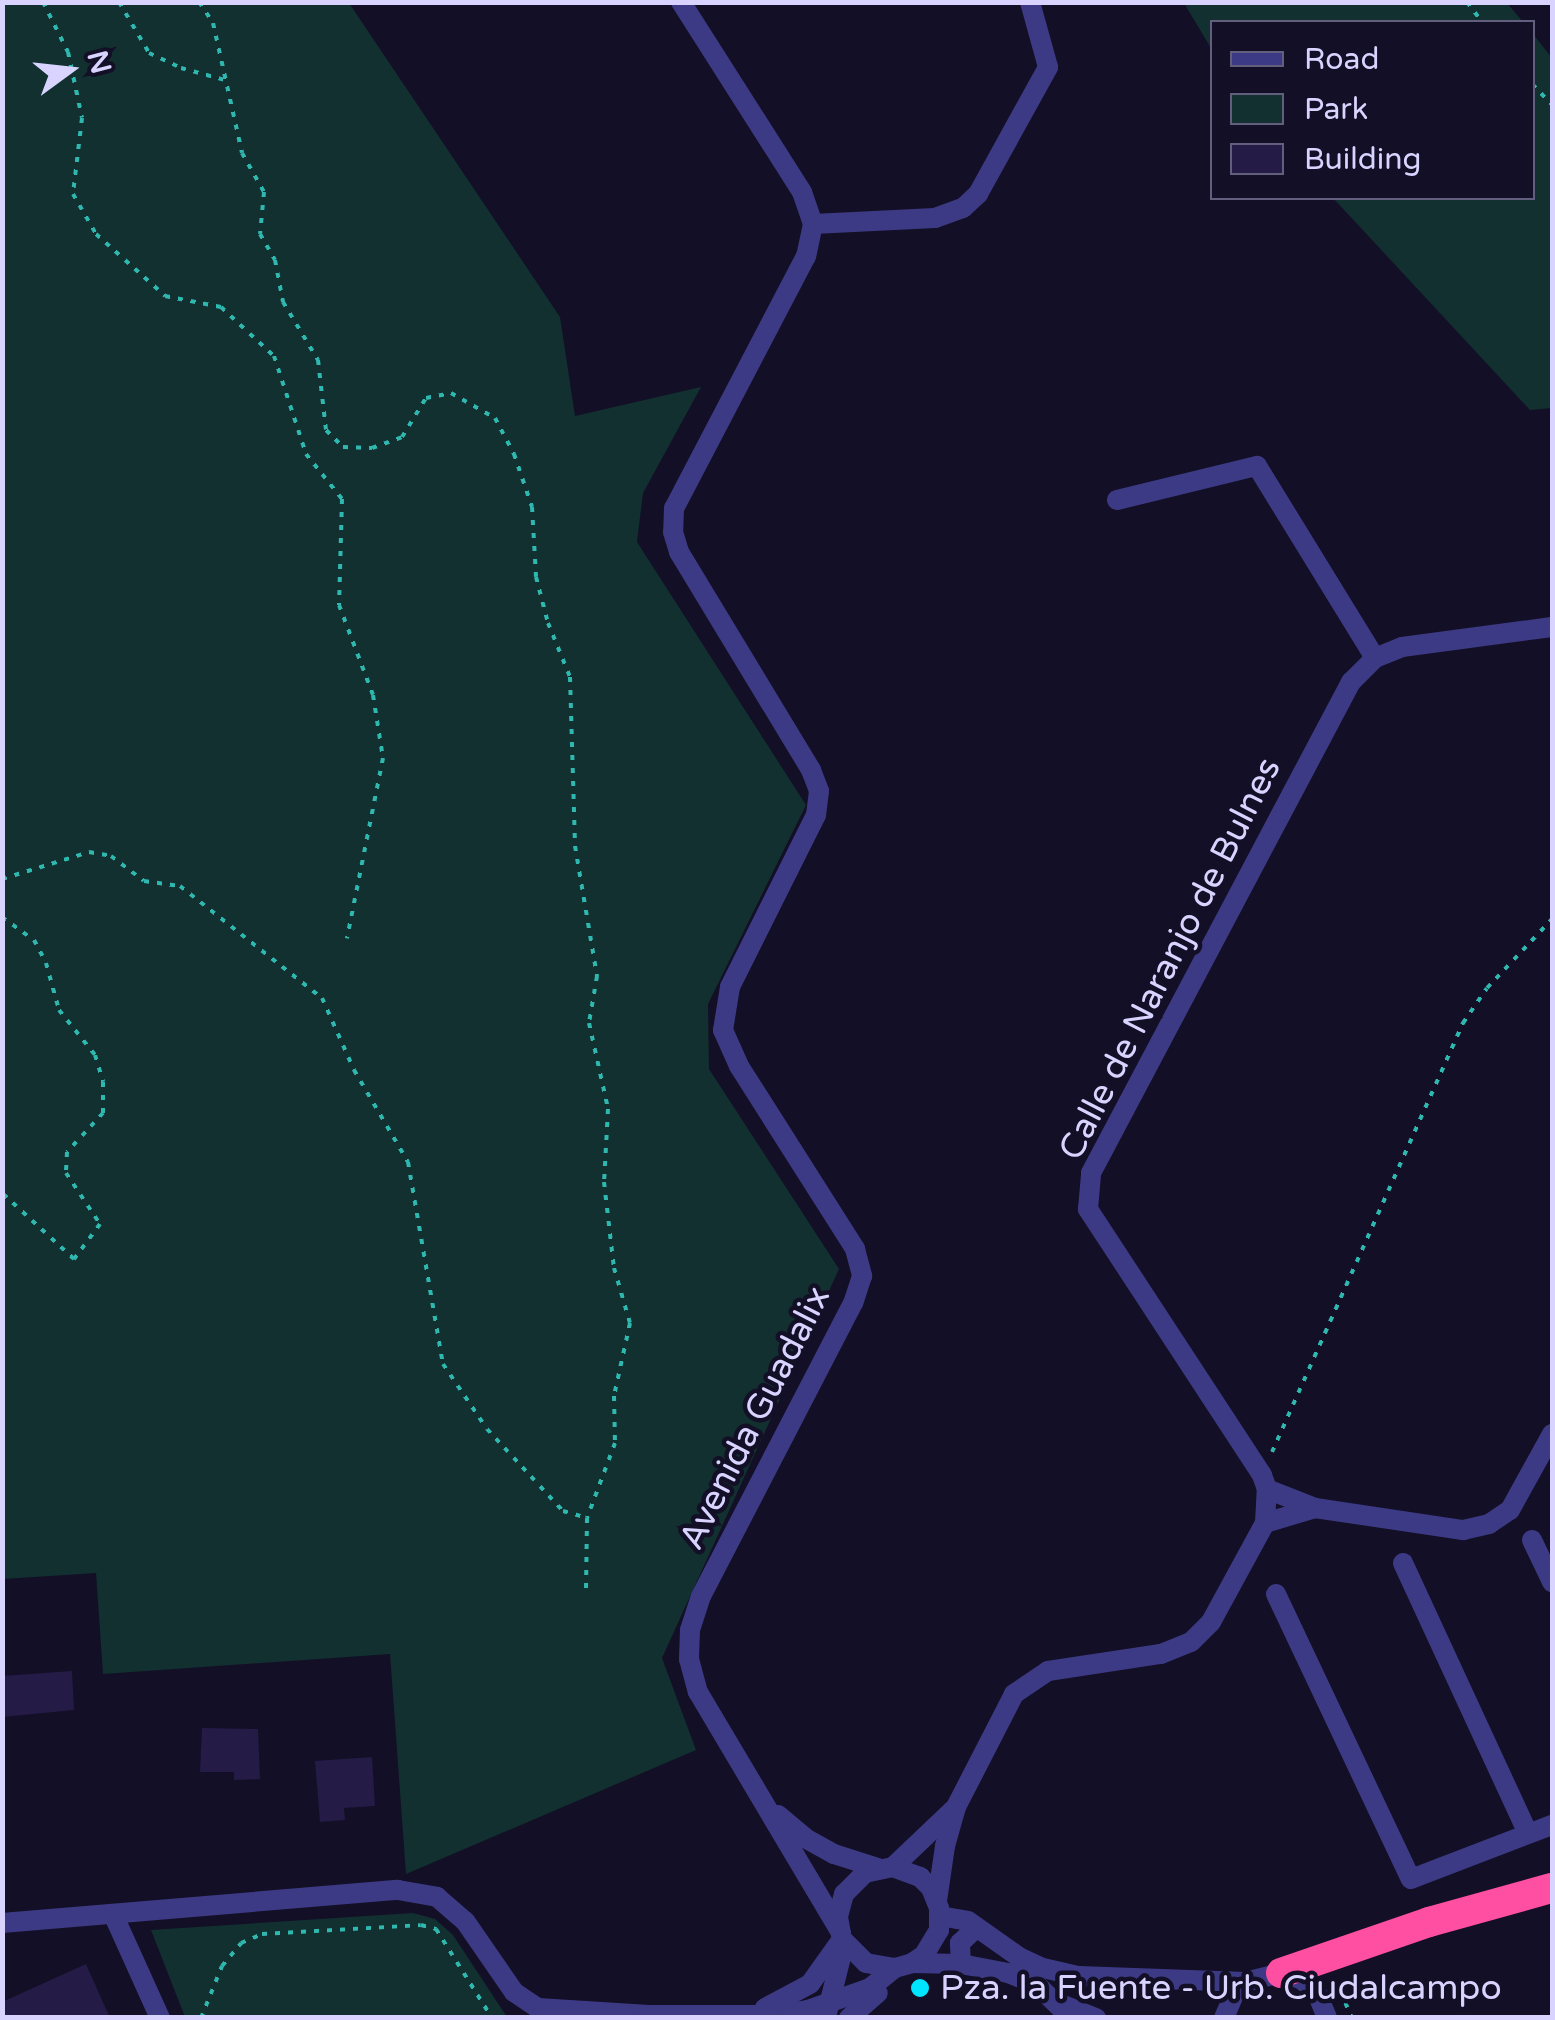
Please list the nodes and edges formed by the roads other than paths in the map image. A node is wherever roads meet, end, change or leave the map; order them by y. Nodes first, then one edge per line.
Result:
1 (681, 2) edge
2 (1030, 2) edge
3 (813, 224) junction
4 (1117, 500) dead end
5 (1552, 627) edge
6 (1375, 658) junction
7 (1552, 1434) edge
8 (1264, 1482) junction
9 (1315, 1508) junction
10 (1265, 1524) junction
11 (1532, 1540) dead end
12 (1403, 1562) dead end
13 (1552, 1582) edge
14 (1276, 1594) dead end
15 (956, 1806) junction
16 (768, 1808) junction
17 (1552, 1826) edge
18 (1528, 1834) junction
19 (885, 1867) junction
20 (1552, 1888) edge
21 (939, 1908) junction
22 (113, 1914) junction
23 (2, 1923) edge
24 (976, 1928) junction
25 (843, 1938) junction
26 (961, 1964) junction
27 (904, 1966) junction
28 (1282, 1973) junction
29 (1162, 1982) junction
30 (1245, 1982) junction
31 (1055, 2002) junction
32 (828, 2011) edge
33 (535, 2013) edge
34 (747, 2016) edge
35 (160, 2018) edge
36 (849, 2018) edge
37 (1071, 2018) edge
38 (1096, 2018) edge
39 (1224, 2018) edge
40 (1326, 2018) edge

1 - 3 street
2 - 3 street
3 - 16 street, Avenida Guadalix
4 - 6 street
5 - 6 street
6 - 8 street, Calle de Naranjo de Bulnes
7 - 9 street
8 - 9 street
8 - 10 street
9 - 10 street
10 - 15 street
11 - 13 street
12 - 18 street
14 - 18 street
15 - 19 street
15 - 21 street
16 - 19 street, Avenida Guadalix
16 - 25 street, Avenida Guadalix
17 - 18 street
19 - 21 street
19 - 25 street
20 - 28 highway
21 - 24 street
21 - 27 street
21 - 29 street
22 - 23 street
22 - 33 street
22 - 35 street
24 - 26 street
24 - 29 street
25 - 27 street
25 - 32 street
25 - 34 street
26 - 27 street
26 - 31 street
27 - 32 street
27 - 36 street
28 - 30 street
28 - 40 street
29 - 30 street
30 - 39 street
31 - 37 street
31 - 38 street
32 - 34 street
33 - 34 street

